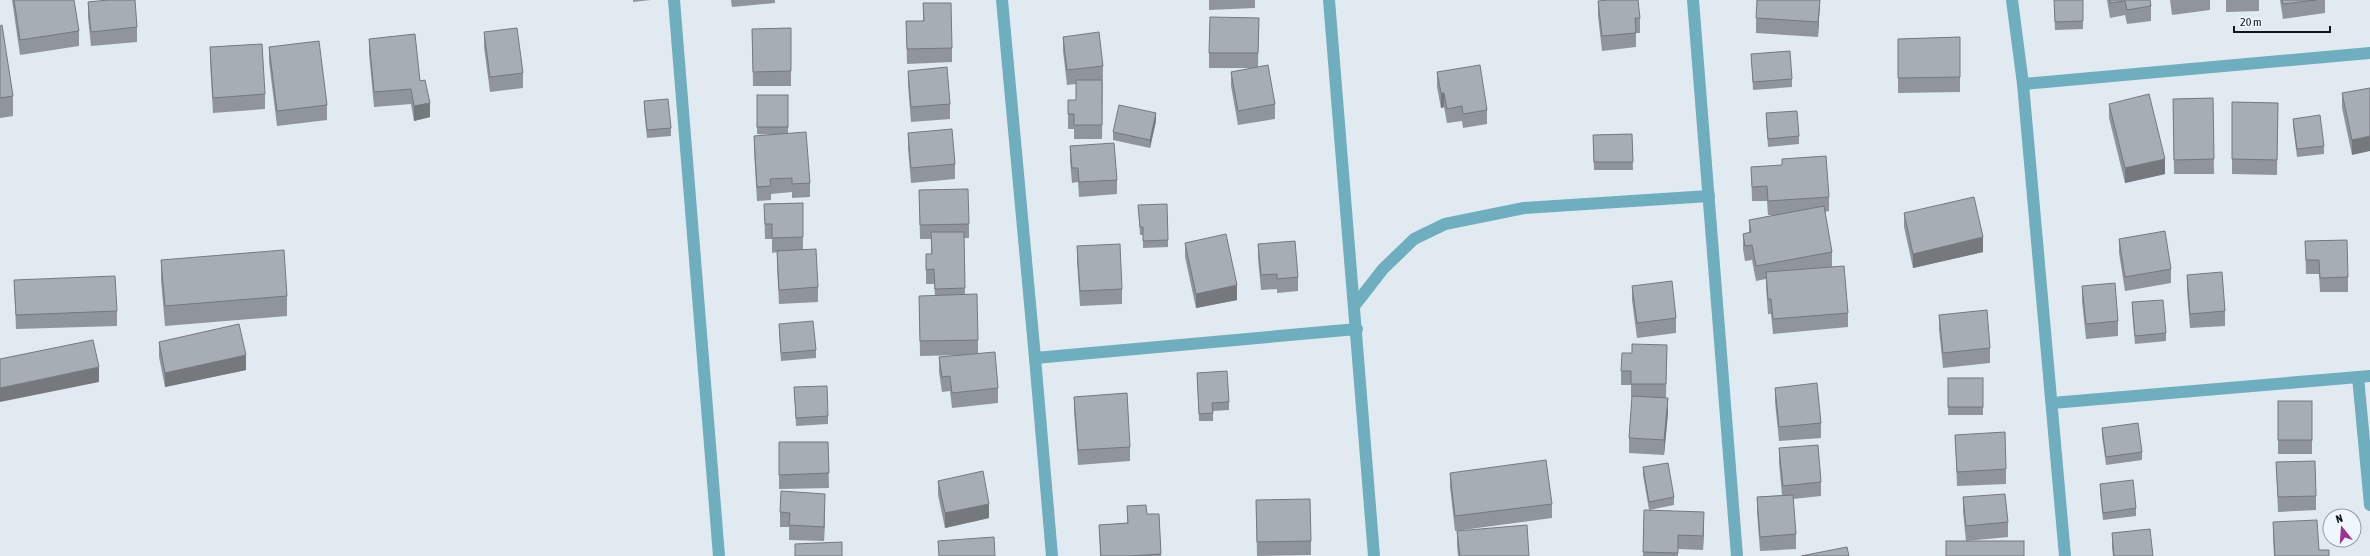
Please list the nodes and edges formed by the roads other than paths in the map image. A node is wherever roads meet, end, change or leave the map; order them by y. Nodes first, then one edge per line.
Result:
1 (674, 0) edge
2 (1002, 0) edge
3 (1329, 0) edge
4 (1693, 0) edge
5 (2012, 0) edge
6 (2370, 53) edge
7 (2023, 84) junction
8 (1709, 196) junction
9 (1355, 305) junction
10 (1357, 329) junction
11 (1035, 358) junction
12 (2364, 376) edge
13 (2052, 402) junction
14 (2370, 505) edge
15 (719, 556) edge
16 (1052, 556) edge
17 (1374, 556) edge
18 (1737, 556) edge
19 (2065, 556) edge

1 - 15 street
2 - 11 street
3 - 9 street
4 - 8 street
5 - 7 street
6 - 7 street
7 - 13 street
8 - 9 street
8 - 18 street
9 - 10 street
10 - 11 street
10 - 17 street
11 - 16 street
12 - 13 street
12 - 14 street
13 - 19 street

